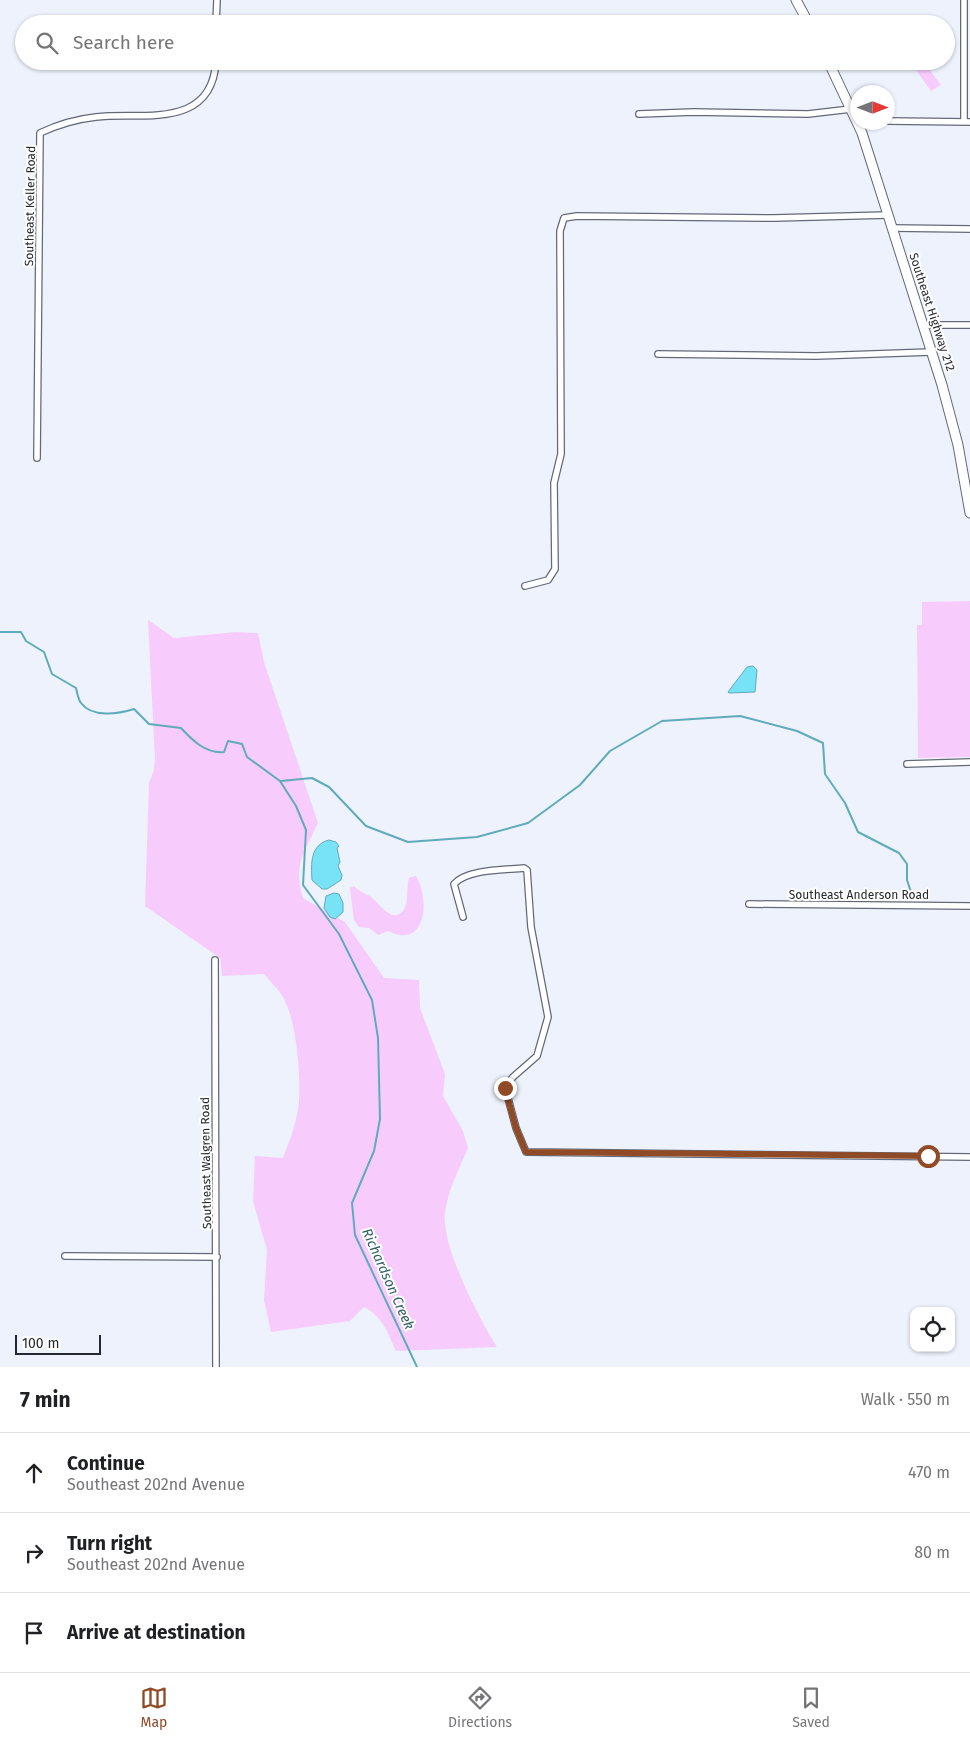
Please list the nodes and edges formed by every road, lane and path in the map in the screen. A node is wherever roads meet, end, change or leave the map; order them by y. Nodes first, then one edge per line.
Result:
1 (216, 0) edge
2 (796, 0) edge
3 (964, 0) edge
4 (216, 15) edge
5 (804, 15) edge
6 (215, 70) edge
7 (832, 70) edge
8 (850, 105) edge
9 (850, 109) edge
10 (639, 114) dead end
11 (895, 121) edge
12 (967, 122) edge
13 (860, 130) edge
14 (888, 215) junction
15 (892, 228) junction
16 (970, 229) edge
17 (922, 325) junction
18 (970, 325) edge
19 (931, 352) junction
20 (658, 354) dead end
21 (37, 458) dead end
22 (970, 513) edge
23 (525, 586) dead end
24 (970, 762) edge
25 (907, 764) dead end
26 (749, 904) dead end
27 (970, 906) edge
28 (463, 917) dead end
29 (215, 960) dead end
30 (970, 1157) edge
31 (65, 1256) dead end
32 (217, 1257) junction
33 (216, 1367) edge

1 - 4 street
2 - 5 highway
3 - 12 street
6 - 21 street, Southeast Keller Road
7 - 8 highway, Southeast Highway 212
9 - 10 street
11 - 12 street
13 - 14 highway, Southeast Highway 212
14 - 15 highway, Southeast Highway 212
14 - 23 street
15 - 16 street
15 - 17 highway, Southeast Highway 212
17 - 18 street
17 - 19 highway, Southeast Highway 212
19 - 20 street
19 - 22 highway, Southeast Highway 212
24 - 25 street
26 - 27 street, Southeast Anderson Road
28 - 30 street
29 - 32 street, Southeast Walgren Road
31 - 32 street
32 - 33 street, Southeast Walgren Road

